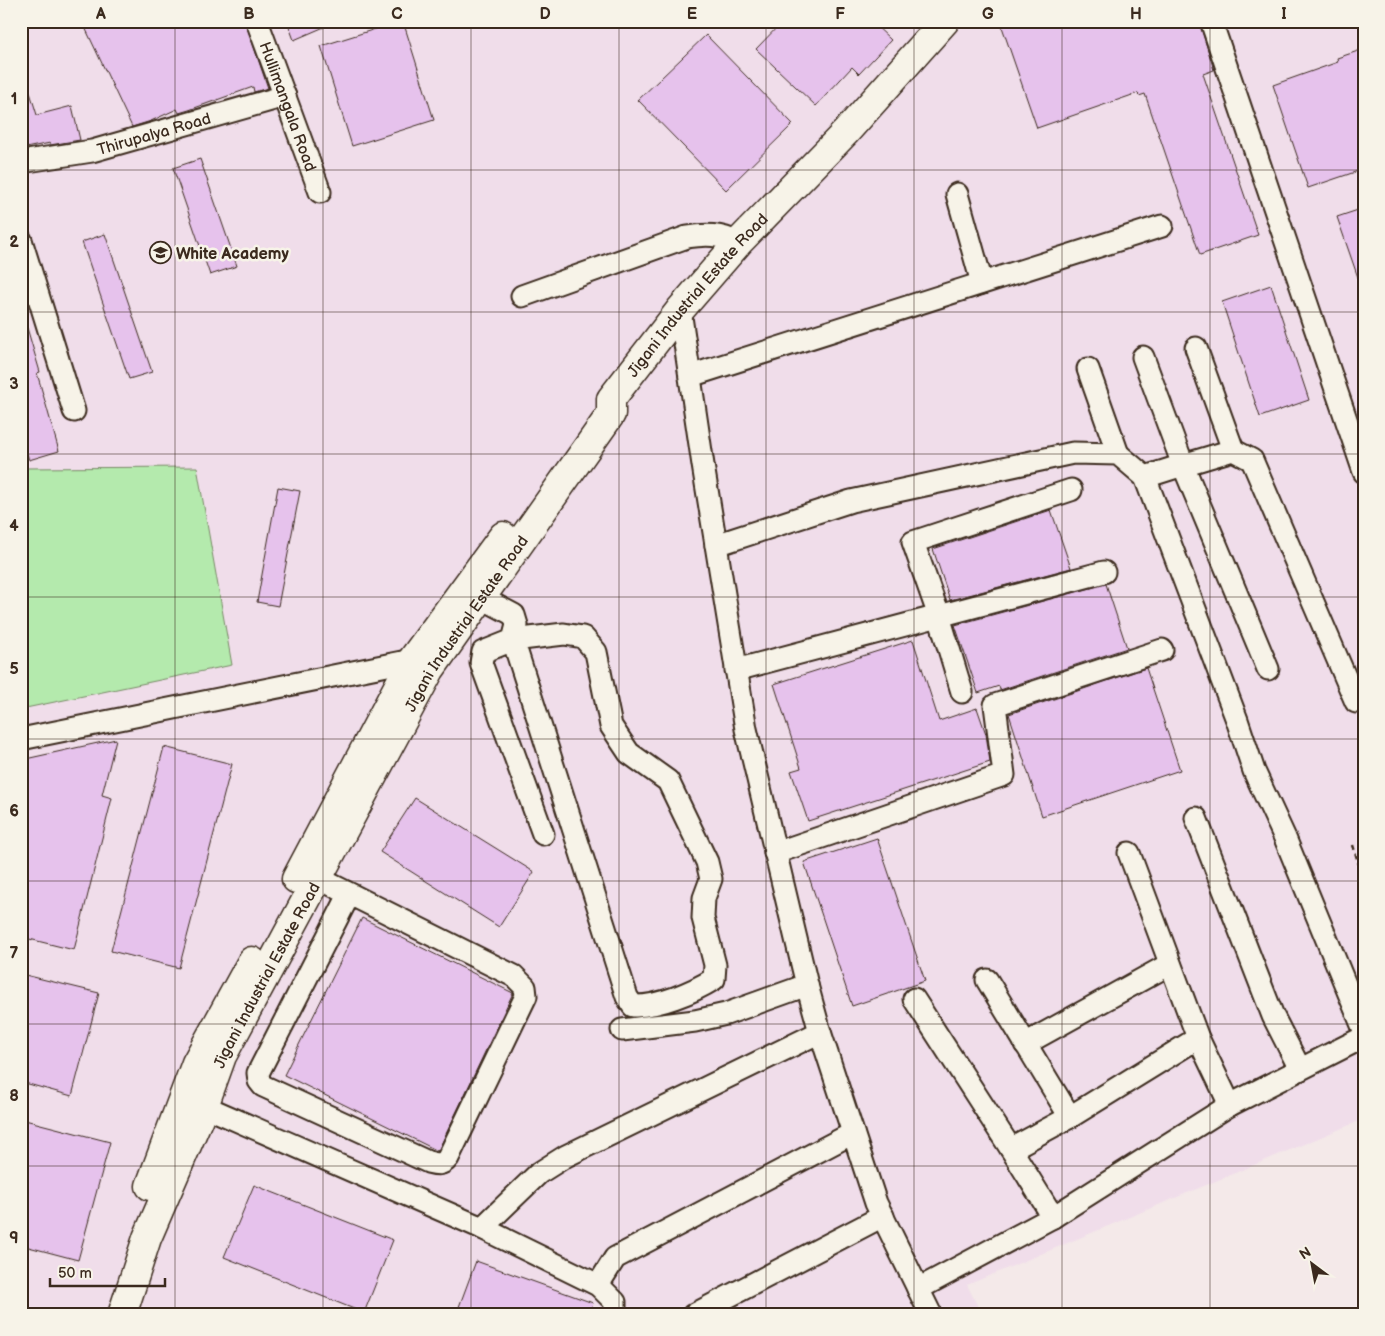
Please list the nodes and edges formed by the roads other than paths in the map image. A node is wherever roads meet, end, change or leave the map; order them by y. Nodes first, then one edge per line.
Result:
1 (257, 21) edge
2 (945, 21) edge
3 (1211, 21) edge
4 (285, 96) junction
5 (21, 162) edge
6 (320, 192) dead end
7 (957, 194) dead end
8 (1162, 226) dead end
9 (21, 240) edge
10 (738, 243) junction
11 (982, 283) junction
12 (522, 296) dead end
13 (680, 310) junction
14 (1196, 348) dead end
15 (1144, 357) dead end
16 (1088, 369) dead end
17 (690, 376) junction
18 (610, 399) junction
19 (74, 411) dead end
20 (1359, 445) edge
21 (1233, 450) junction
22 (1118, 454) junction
23 (1183, 465) junction
24 (1364, 472) edge
25 (1145, 477) junction
26 (1071, 490) dead end
27 (716, 546) junction
28 (1104, 572) dead end
29 (482, 598) junction
30 (939, 616) junction
31 (513, 640) junction
32 (1162, 650) dead end
33 (421, 665) junction
34 (1268, 669) dead end
35 (736, 670) junction
36 (962, 692) dead end
37 (1356, 702) dead end
38 (21, 739) edge
39 (1196, 818) dead end
40 (544, 834) dead end
41 (775, 853) junction
42 (1129, 853) dead end
43 (318, 878) junction
44 (349, 895) junction
45 (1170, 964) junction
46 (987, 980) dead end
47 (807, 985) junction
48 (914, 999) dead end
49 (622, 1030) dead end
50 (1364, 1030) edge
51 (820, 1032) junction
52 (1364, 1037) edge
53 (1198, 1038) junction
54 (1025, 1044) junction
55 (1300, 1069) junction
56 (1230, 1105) junction
57 (204, 1106) junction
58 (1070, 1117) junction
59 (853, 1133) junction
60 (1011, 1149) junction
61 (883, 1216) junction
62 (1053, 1217) junction
63 (482, 1228) junction
64 (598, 1285) junction
65 (918, 1289) junction
66 (928, 1314) edge
67 (105, 1315) edge
68 (122, 1315) edge
69 (616, 1315) edge
70 (693, 1315) edge

1 - 4 street, Hullimangala Road
2 - 10 main road, Jigani Industrial Estate Road
3 - 20 street
4 - 5 street, Thirupalya Road
4 - 6 street, Hullimangala Road
7 - 11 street
8 - 11 street
9 - 19 street
10 - 12 street
10 - 13 main road, Jigani Industrial Estate Road
11 - 17 street
13 - 17 street
13 - 18 main road, Jigani Industrial Estate Road
14 - 21 street
15 - 23 street
16 - 22 street
17 - 27 street
18 - 29 main road, Jigani Industrial Estate Road
18 - 33 main road, Jigani Industrial Estate Road
20 - 24 street
21 - 23 street
21 - 37 street
22 - 25 street
22 - 27 street
23 - 25 street
23 - 34 street
25 - 50 street
26 - 30 street
27 - 35 street
28 - 30 street
29 - 31 street
29 - 33 main road, Jigani Industrial Estate Road
30 - 35 street
30 - 36 street
31 - 31 street
31 - 40 street
32 - 41 street
33 - 38 street
33 - 43 main road, Jigani Industrial Estate Road
33 - 67 main road, Jigani Industrial Estate Road
35 - 41 street
39 - 55 street
41 - 47 street
42 - 45 street
43 - 44 street
43 - 57 main road, Jigani Industrial Estate Road
44 - 44 street
45 - 53 street
45 - 54 street
46 - 54 street
47 - 49 street
47 - 51 street
48 - 60 street
51 - 59 street
51 - 63 street
52 - 55 street
53 - 56 street
53 - 58 street
54 - 58 street
55 - 56 street
56 - 62 street
57 - 63 street
57 - 68 main road, Jigani Industrial Estate Road
58 - 60 street
59 - 61 street
59 - 64 street
60 - 62 street
61 - 65 street
61 - 70 street
62 - 65 street
63 - 64 street
64 - 69 street
65 - 66 street

